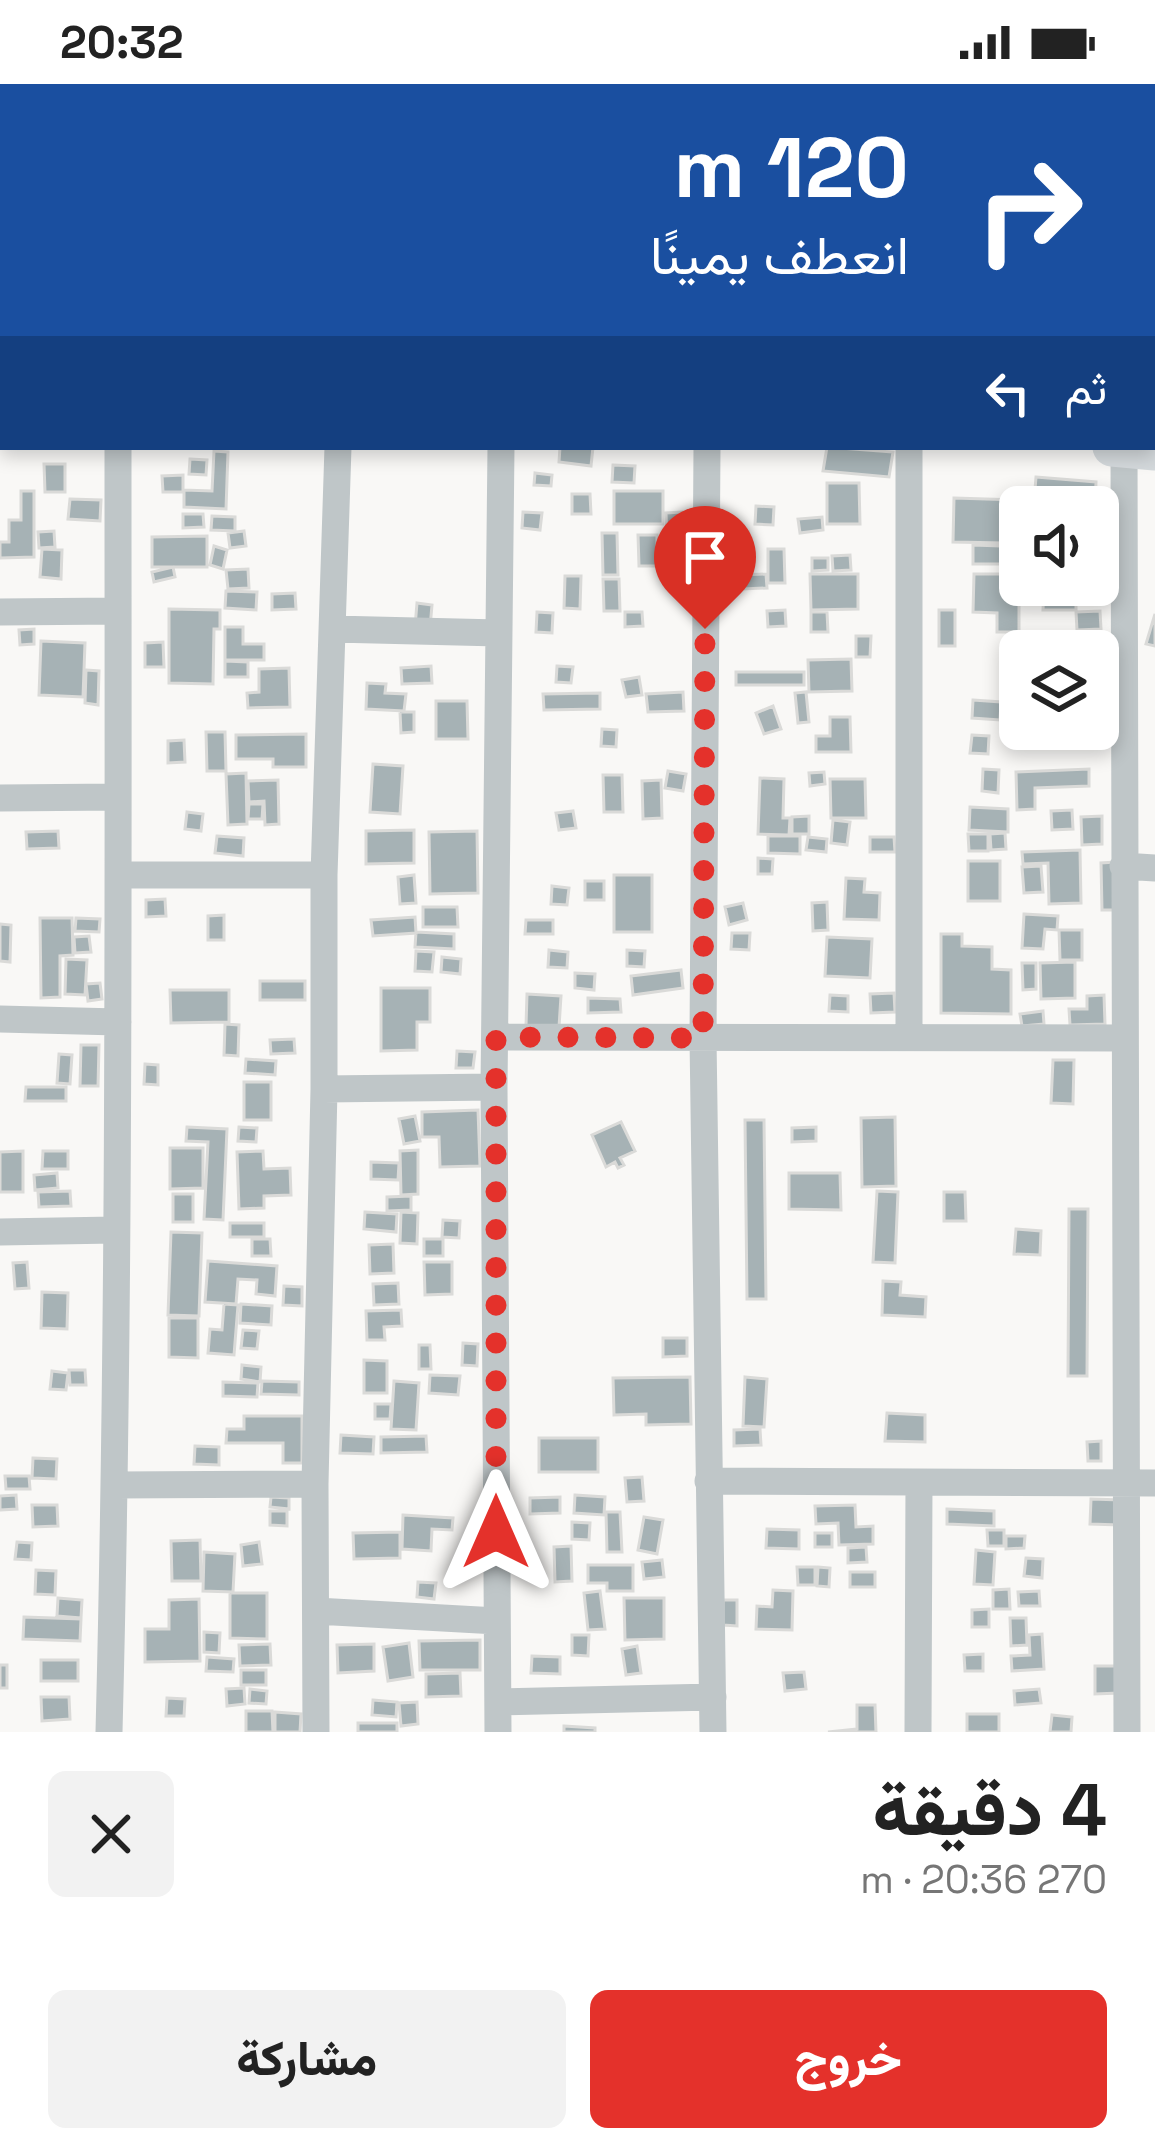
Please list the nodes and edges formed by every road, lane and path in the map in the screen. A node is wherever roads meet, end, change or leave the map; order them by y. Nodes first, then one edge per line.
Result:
1 (118, 450) edge
2 (338, 450) edge
3 (501, 450) edge
4 (706, 450) edge
5 (909, 450) edge
6 (1130, 450) edge
7 (118, 611) junction
8 (0, 612) edge
9 (334, 629) junction
10 (499, 633) junction
11 (117, 796) junction
12 (0, 798) edge
13 (1123, 866) junction
14 (1155, 868) edge
15 (324, 874) junction
16 (119, 875) junction
17 (0, 1019) edge
18 (118, 1022) junction
19 (909, 1036) junction
20 (496, 1037) junction
21 (703, 1038) junction
22 (1124, 1038) junction
23 (494, 1087) junction
24 (324, 1089) junction
25 (114, 1230) junction
26 (0, 1232) edge
27 (708, 1481) junction
28 (1124, 1482) junction
29 (919, 1483) junction
30 (1155, 1483) edge
31 (315, 1484) junction
32 (116, 1485) junction
33 (316, 1611) junction
34 (496, 1622) junction
35 (712, 1697) junction
36 (498, 1702) junction
37 (109, 1732) edge
38 (316, 1732) edge
39 (498, 1732) edge
40 (712, 1732) edge
41 (918, 1732) edge
42 (1127, 1732) edge

1 - 7 street
2 - 9 street
3 - 10 street
4 - 21 street
5 - 19 street
6 - 13 street
7 - 8 street
7 - 11 street
9 - 10 street
9 - 15 street
10 - 20 street
11 - 12 street
11 - 16 street
13 - 14 street
13 - 22 street
15 - 16 street
15 - 24 street
16 - 18 street
17 - 18 street
18 - 25 street
19 - 21 street
19 - 22 street
20 - 21 street
20 - 23 street
21 - 27 street
22 - 28 street
23 - 24 street
23 - 34 street
24 - 31 street
25 - 26 street
25 - 32 street
27 - 29 street
27 - 35 street
28 - 29 street
28 - 30 street
28 - 42 street
29 - 41 street
31 - 32 street
31 - 33 street
32 - 37 street
33 - 34 street
33 - 38 street
34 - 36 street
35 - 36 street
35 - 40 street
36 - 39 street

